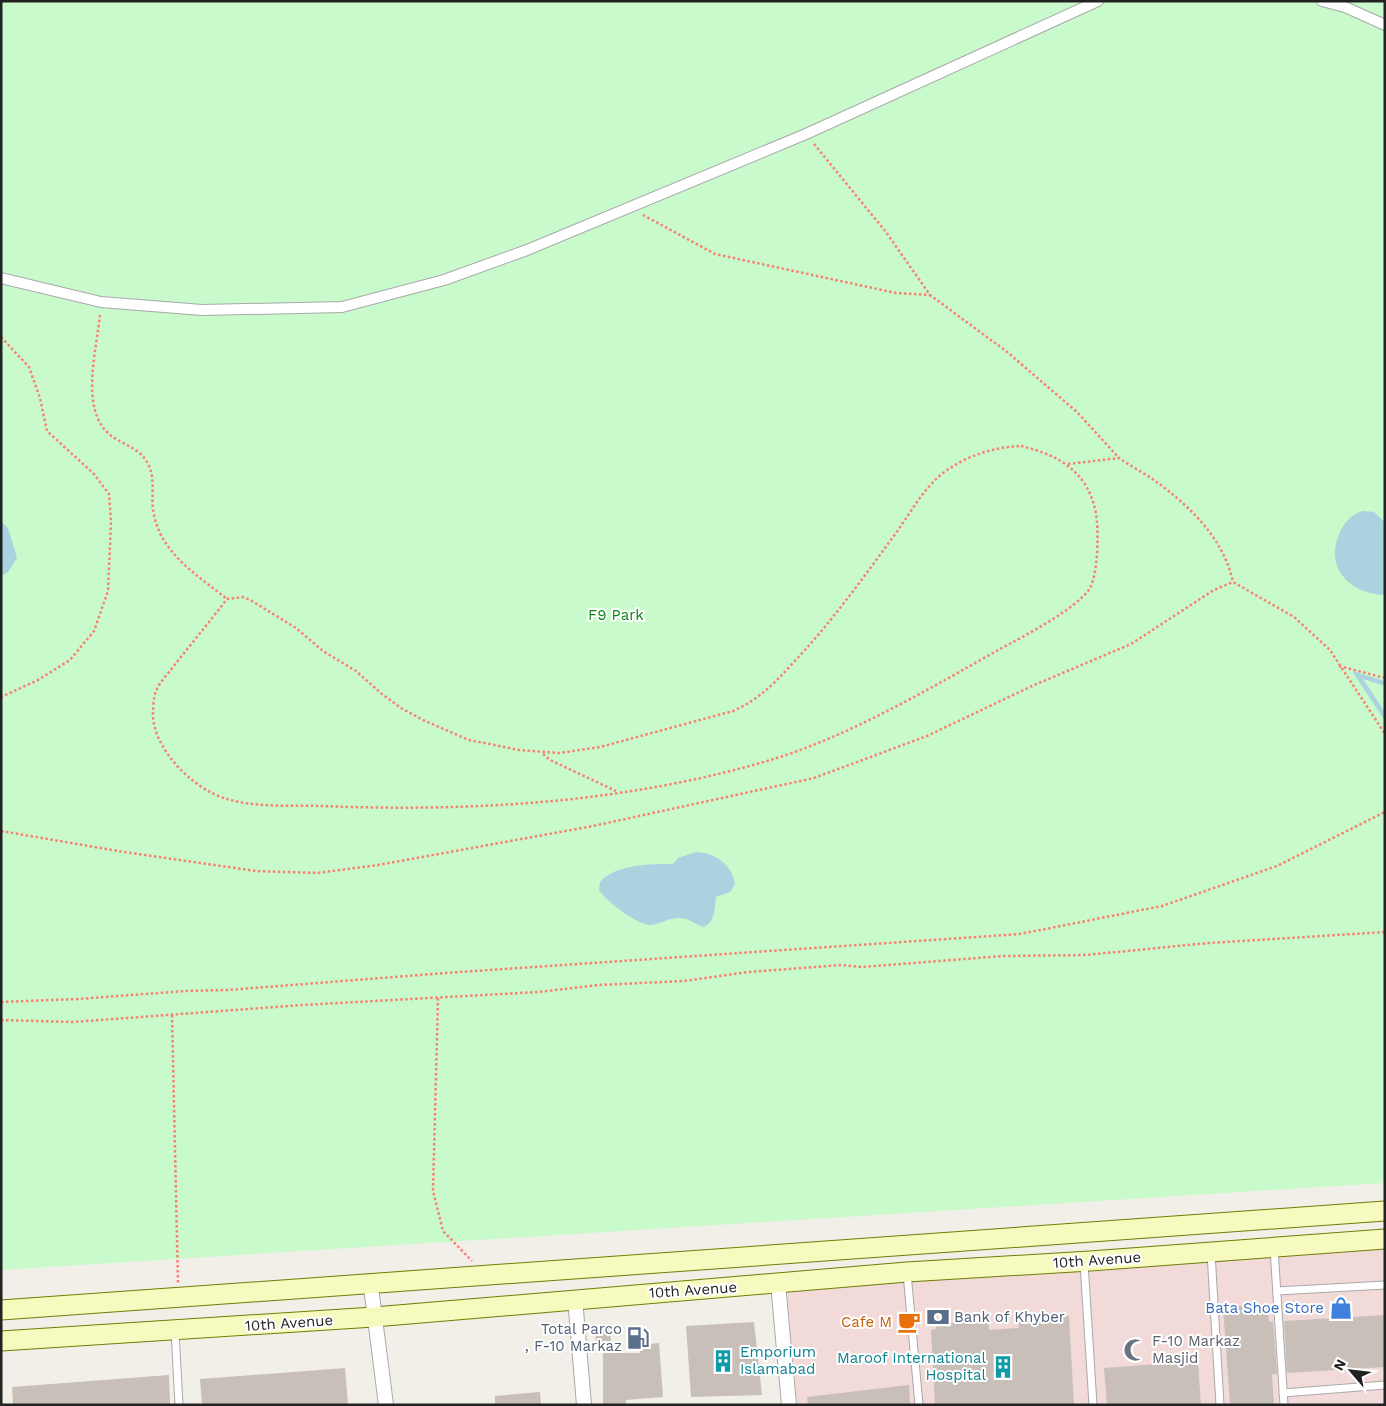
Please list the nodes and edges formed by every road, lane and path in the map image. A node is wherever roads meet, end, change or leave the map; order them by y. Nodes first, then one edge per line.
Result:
1 (1098, 1) edge
2 (1322, 1) edge
3 (1385, 25) edge
4 (806, 134) junction
5 (629, 208) junction
6 (1, 278) edge
7 (930, 295) junction
8 (101, 302) junction
9 (1, 337) edge
10 (1119, 458) junction
11 (1067, 464) junction
12 (1233, 582) junction
13 (227, 599) junction
14 (1338, 666) junction
15 (1385, 678) edge
16 (1, 697) edge
17 (1385, 734) edge
18 (542, 753) junction
19 (617, 792) junction
20 (1385, 812) edge
21 (1, 831) edge
22 (1385, 932) edge
23 (438, 998) junction
24 (1, 1002) edge
25 (172, 1015) junction
26 (1, 1020) edge
27 (1385, 1212) edge
28 (1385, 1239) edge
29 (978, 1241) junction
30 (1274, 1248) junction
31 (1211, 1252) junction
32 (1084, 1262) junction
33 (981, 1268) junction
34 (907, 1272) junction
35 (485, 1278) junction
36 (778, 1283) junction
37 (1385, 1285) edge
38 (371, 1287) junction
39 (1277, 1291) junction
40 (576, 1298) junction
41 (178, 1299) junction
42 (1, 1310) edge
43 (374, 1317) junction
44 (175, 1331) junction
45 (1, 1341) edge
46 (1385, 1385) edge
47 (1283, 1393) junction
48 (179, 1405) edge
49 (386, 1405) edge
50 (584, 1405) edge
51 (789, 1405) edge
52 (919, 1405) edge
53 (1094, 1405) edge
54 (1220, 1405) edge
55 (1284, 1405) edge

1 - 4 street
2 - 3 street
4 - 5 street
4 - 7 path
5 - 7 path
5 - 8 street
6 - 8 street
7 - 10 path
8 - 13 path
9 - 16 path
10 - 11 path
10 - 12 path
11 - 18 path
11 - 19 path
12 - 14 path
12 - 21 path
13 - 18 path
13 - 19 path
14 - 15 path
14 - 17 path
18 - 19 path
20 - 24 path
22 - 23 path
23 - 25 path
23 - 35 path
25 - 26 path
25 - 41 path
27 - 29 main road, 10th Avenue
28 - 30 main road, 10th Avenue
29 - 33 main road
29 - 35 main road, 10th Avenue
30 - 31 main road, 10th Avenue
30 - 39 lane
31 - 32 main road, 10th Avenue
31 - 54 lane
32 - 33 main road, 10th Avenue
32 - 53 lane
33 - 34 main road, 10th Avenue
34 - 36 main road, 10th Avenue
34 - 52 lane
35 - 38 main road, 10th Avenue
36 - 40 main road, 10th Avenue
36 - 51 street
37 - 39 lane
38 - 41 main road, 10th Avenue
38 - 43 street
39 - 47 lane
40 - 43 main road, 10th Avenue
40 - 50 street
41 - 42 main road, 10th Avenue
43 - 44 main road, 10th Avenue
43 - 49 street
44 - 45 main road, 10th Avenue
44 - 48 lane
46 - 47 lane
47 - 55 lane

